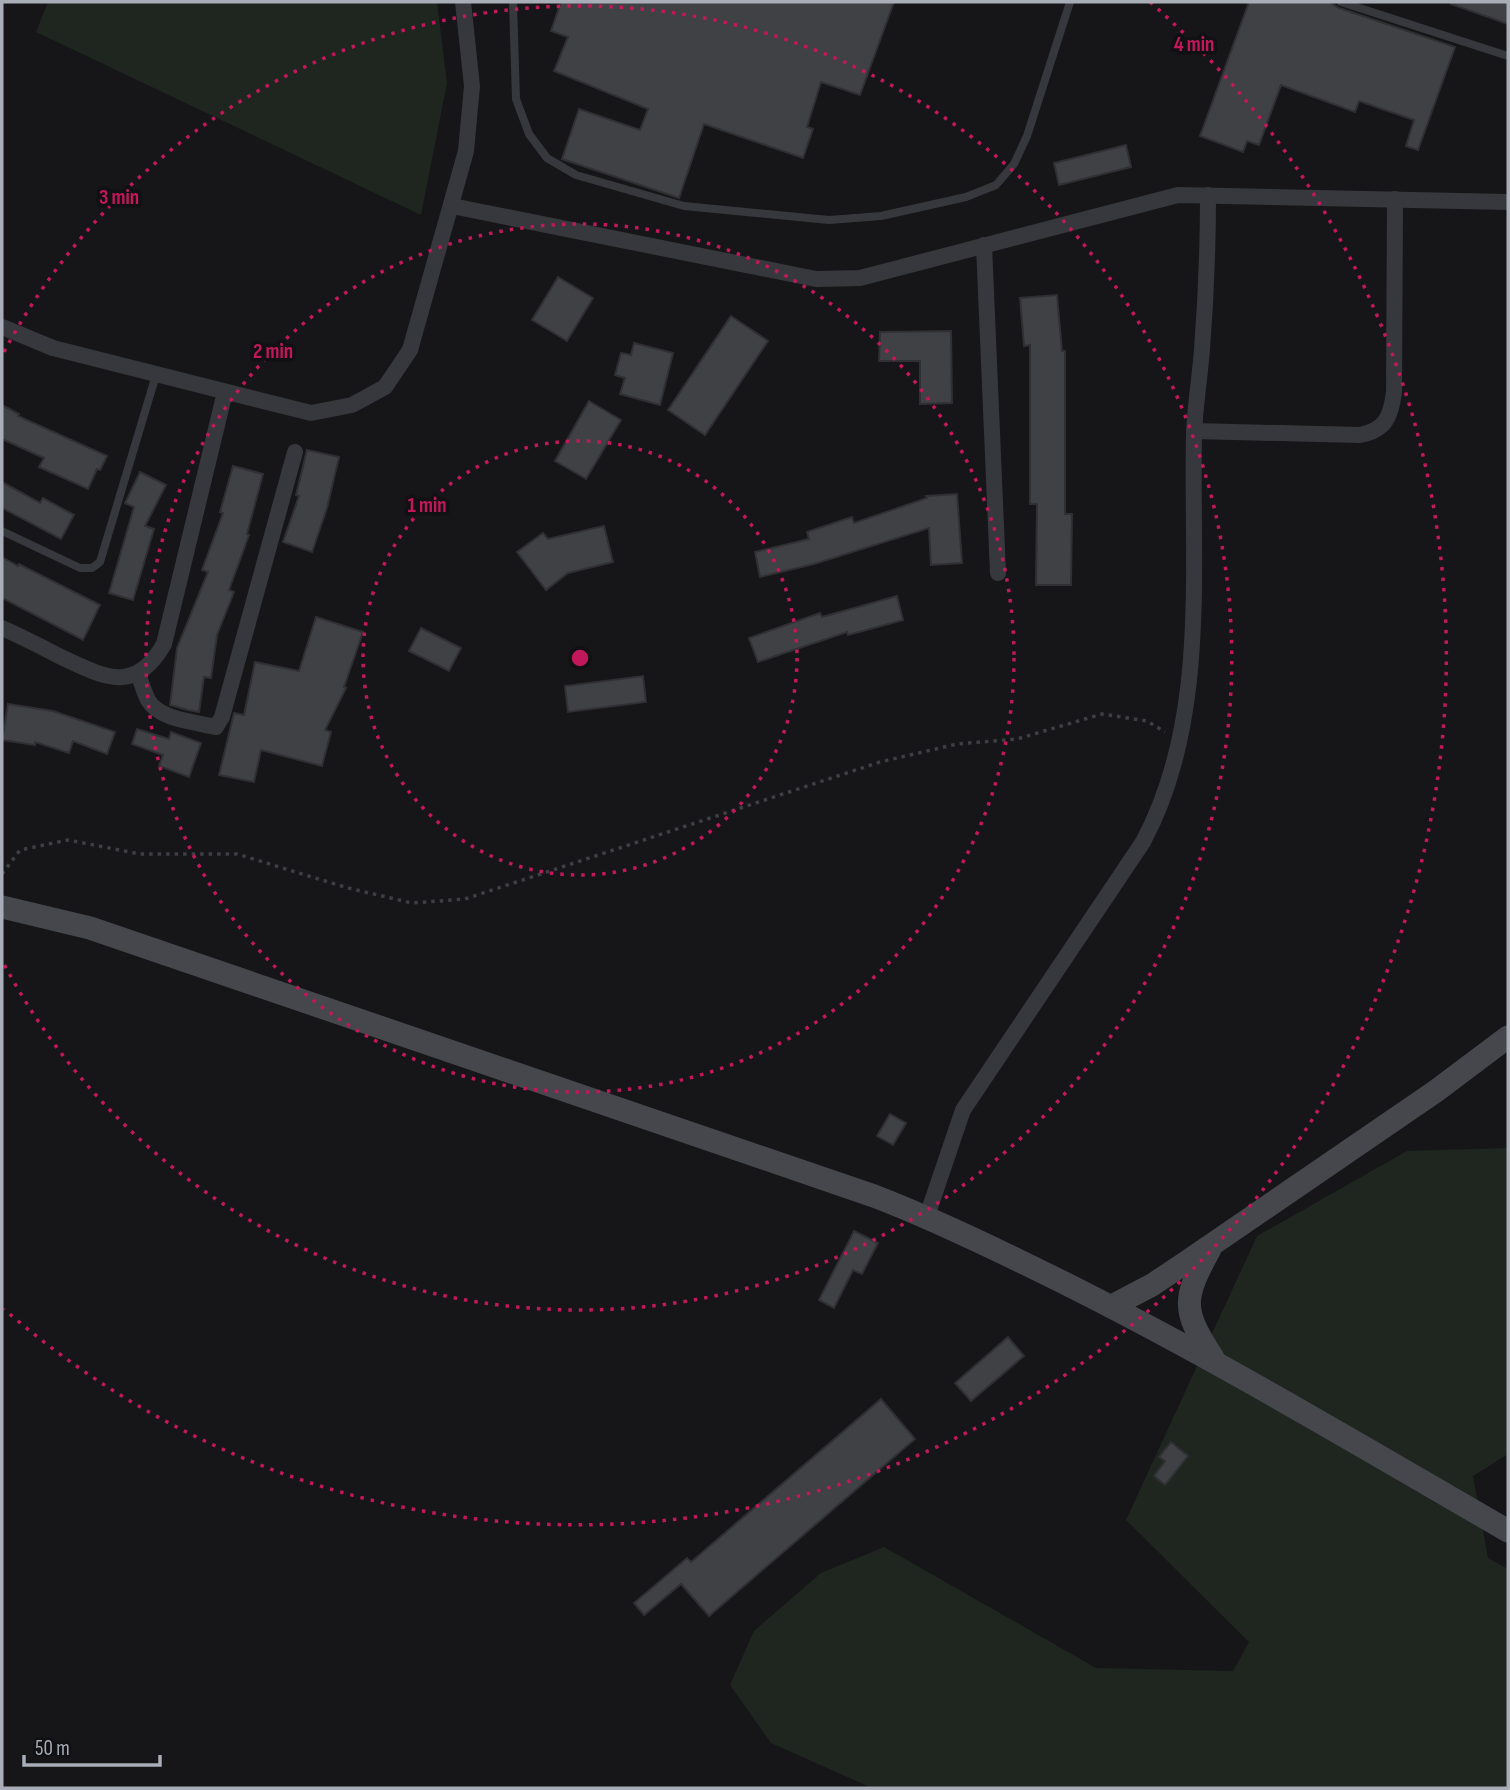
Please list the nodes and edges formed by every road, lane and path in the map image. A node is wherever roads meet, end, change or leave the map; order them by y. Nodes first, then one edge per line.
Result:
1 (463, 2) edge
2 (513, 2) edge
3 (1070, 2) edge
4 (1341, 2) edge
5 (1508, 56) edge
6 (1208, 195) junction
7 (1395, 199) junction
8 (1508, 202) edge
9 (452, 206) junction
10 (984, 245) junction
11 (2, 327) edge
12 (156, 375) junction
13 (225, 393) junction
14 (1194, 431) junction
15 (295, 452) dead end
16 (2, 531) edge
17 (998, 573) dead end
18 (2, 628) edge
19 (138, 673) junction
20 (1178, 740) junction
21 (2, 874) edge
22 (2, 908) edge
23 (1508, 1037) edge
24 (927, 1216) junction
25 (1213, 1244) junction
26 (1112, 1306) junction
27 (1215, 1362) junction
28 (1508, 1531) edge

1 - 9 street
2 - 3 lane
4 - 5 lane
6 - 7 street
6 - 10 street
6 - 14 street
7 - 8 street
7 - 14 street
9 - 10 street
9 - 13 street
10 - 17 street
11 - 12 street
12 - 13 street
12 - 16 lane
13 - 19 street
14 - 20 street
15 - 19 street
18 - 19 street
20 - 21 path
20 - 24 street
22 - 24 street
23 - 25 street
24 - 26 street
25 - 26 street
25 - 27 street
26 - 27 street
27 - 28 street

